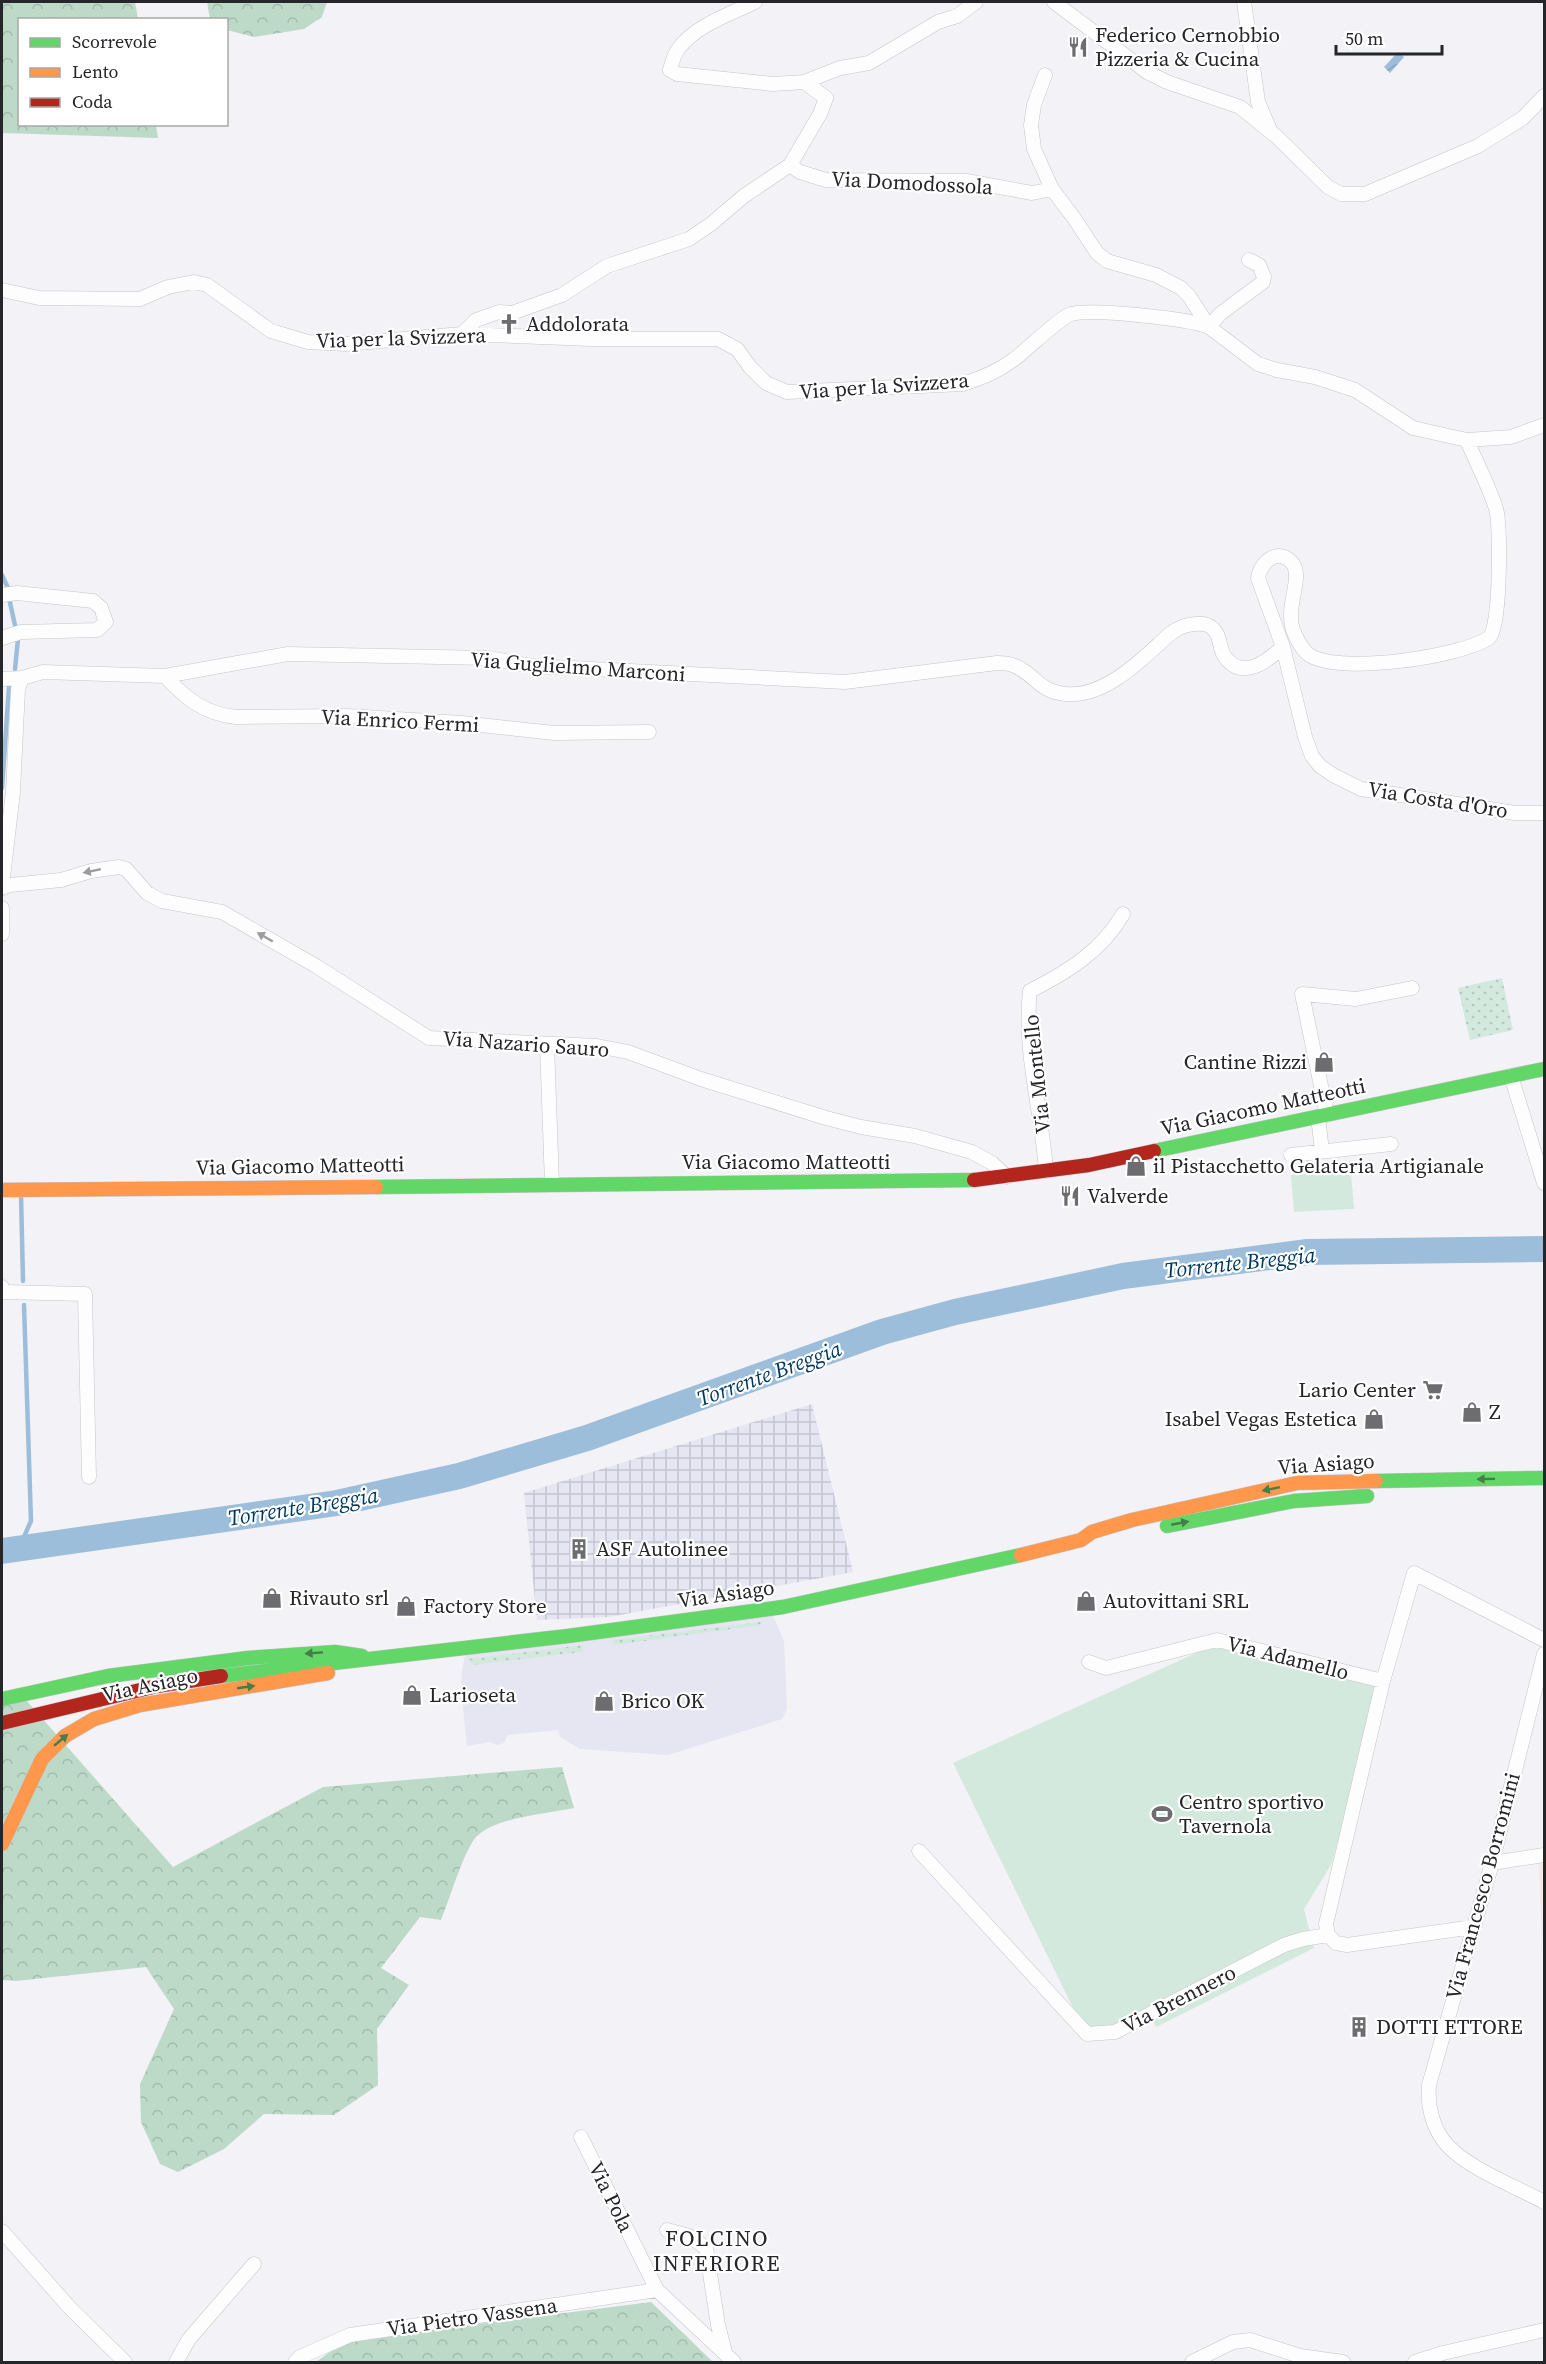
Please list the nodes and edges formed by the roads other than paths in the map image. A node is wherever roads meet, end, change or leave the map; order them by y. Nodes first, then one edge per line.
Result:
1 (755, 2) edge
2 (976, 2) edge
3 (1244, 2) edge
4 (1063, 4) edge
5 (1045, 75) dead end
6 (804, 82) junction
7 (1545, 96) edge
8 (1270, 132) junction
9 (790, 165) junction
10 (1052, 189) junction
11 (1249, 260) dead end
12 (2, 290) edge
13 (1209, 327) junction
14 (462, 334) junction
15 (1545, 425) edge
16 (1467, 440) junction
17 (2, 595) edge
18 (11, 635) edge
19 (1283, 647) junction
20 (165, 676) junction
21 (22, 678) junction
22 (2, 679) edge
23 (649, 732) dead end
24 (1545, 813) edge
25 (2, 887) edge
26 (2, 908) edge
27 (1123, 914) dead end
28 (2, 934) edge
29 (1412, 988) dead end
30 (546, 1044) junction
31 (1545, 1070) edge
32 (1511, 1077) junction
33 (1322, 1116) junction
34 (1391, 1144) dead end
35 (1322, 1151) junction
36 (1291, 1155) dead end
37 (1046, 1171) junction
38 (1007, 1177) junction
39 (1545, 1183) edge
40 (552, 1184) junction
41 (2, 1190) edge
42 (18, 1190) junction
43 (2, 1196) edge
44 (2, 1287) edge
45 (89, 1477) dead end
46 (1545, 1478) edge
47 (1545, 1491) edge
48 (1420, 1494) dead end
49 (1376, 1495) dead end
50 (1081, 1539) junction
51 (1545, 1640) edge
52 (1545, 1654) edge
53 (372, 1658) junction
54 (1089, 1662) dead end
55 (1383, 1681) junction
56 (2, 1699) edge
57 (2, 1723) edge
58 (42, 1759) junction
59 (2, 1813) edge
60 (2, 1844) edge
61 (919, 1851) dead end
62 (1545, 1855) edge
63 (1492, 1863) junction
64 (1473, 1926) junction
65 (1328, 1935) junction
66 (581, 2137) dead end
67 (1545, 2202) edge
68 (667, 2230) dead end
69 (2, 2231) edge
70 (254, 2264) dead end
71 (657, 2290) junction
72 (1545, 2330) edge
73 (730, 2358) edge
74 (125, 2362) edge
75 (176, 2362) edge
76 (295, 2362) edge
77 (1192, 2362) edge
78 (1343, 2362) edge
79 (1415, 2362) edge

1 - 6 street
2 - 6 street
3 - 8 street
4 - 8 street
5 - 10 street
6 - 9 street
7 - 8 street
9 - 10 street, Via Domodossola
9 - 14 street
10 - 13 street
11 - 13 street
12 - 14 street, Via per la Svizzera
13 - 14 street, Via per la Svizzera
13 - 16 street
15 - 16 street
16 - 19 street, Via Costa d'Oro
17 - 18 street
19 - 20 street, Via Guglielmo Marconi
19 - 24 street, Via Costa d'Oro
20 - 21 street, Via Guglielmo Marconi
20 - 23 street, Via Enrico Fermi
21 - 22 street, Via Guglielmo Marconi
21 - 25 street
30 -> 25 street, Via Nazario Sauro
26 - 28 street
27 - 37 street, Via Montello
29 - 33 street
30 - 38 street, Via Nazario Sauro
30 - 40 street
31 - 32 street, Via Giacomo Matteotti
32 - 33 street, Via Giacomo Matteotti
32 - 39 street
33 - 35 street
33 - 37 street, Via Giacomo Matteotti
34 - 35 street
35 - 36 street
37 - 38 street, Via Giacomo Matteotti
38 - 40 street, Via Giacomo Matteotti
40 - 42 street, Via Giacomo Matteotti
41 - 42 street, Via Giacomo Matteotti
42 - 43 street
44 - 45 street
46 -> 50 street, Via Asiago
47 - 48 street
50 -> 49 street, Via Asiago
50 - 53 street, Via Asiago
51 - 55 street
52 - 63 street, Via Francesco Borromini
53 -> 56 street, Via Asiago
53 - 57 street
58 -> 53 street, Via Asiago
54 - 55 street, Via Adamello
55 - 65 street
58 - 59 street
58 - 60 street, Via Asiago
61 - 65 street, Via Brennero
62 - 63 street
63 - 64 street, Via Francesco Borromini
64 - 65 street, Via Brennero
64 - 67 street, Via Francesco Borromini
66 - 71 street, Via Pola
68 - 73 street
69 - 74 street
70 - 75 street
71 - 73 street, Via Pola
71 - 76 street, Via Pietro Vassena
72 - 79 street
77 - 78 street

